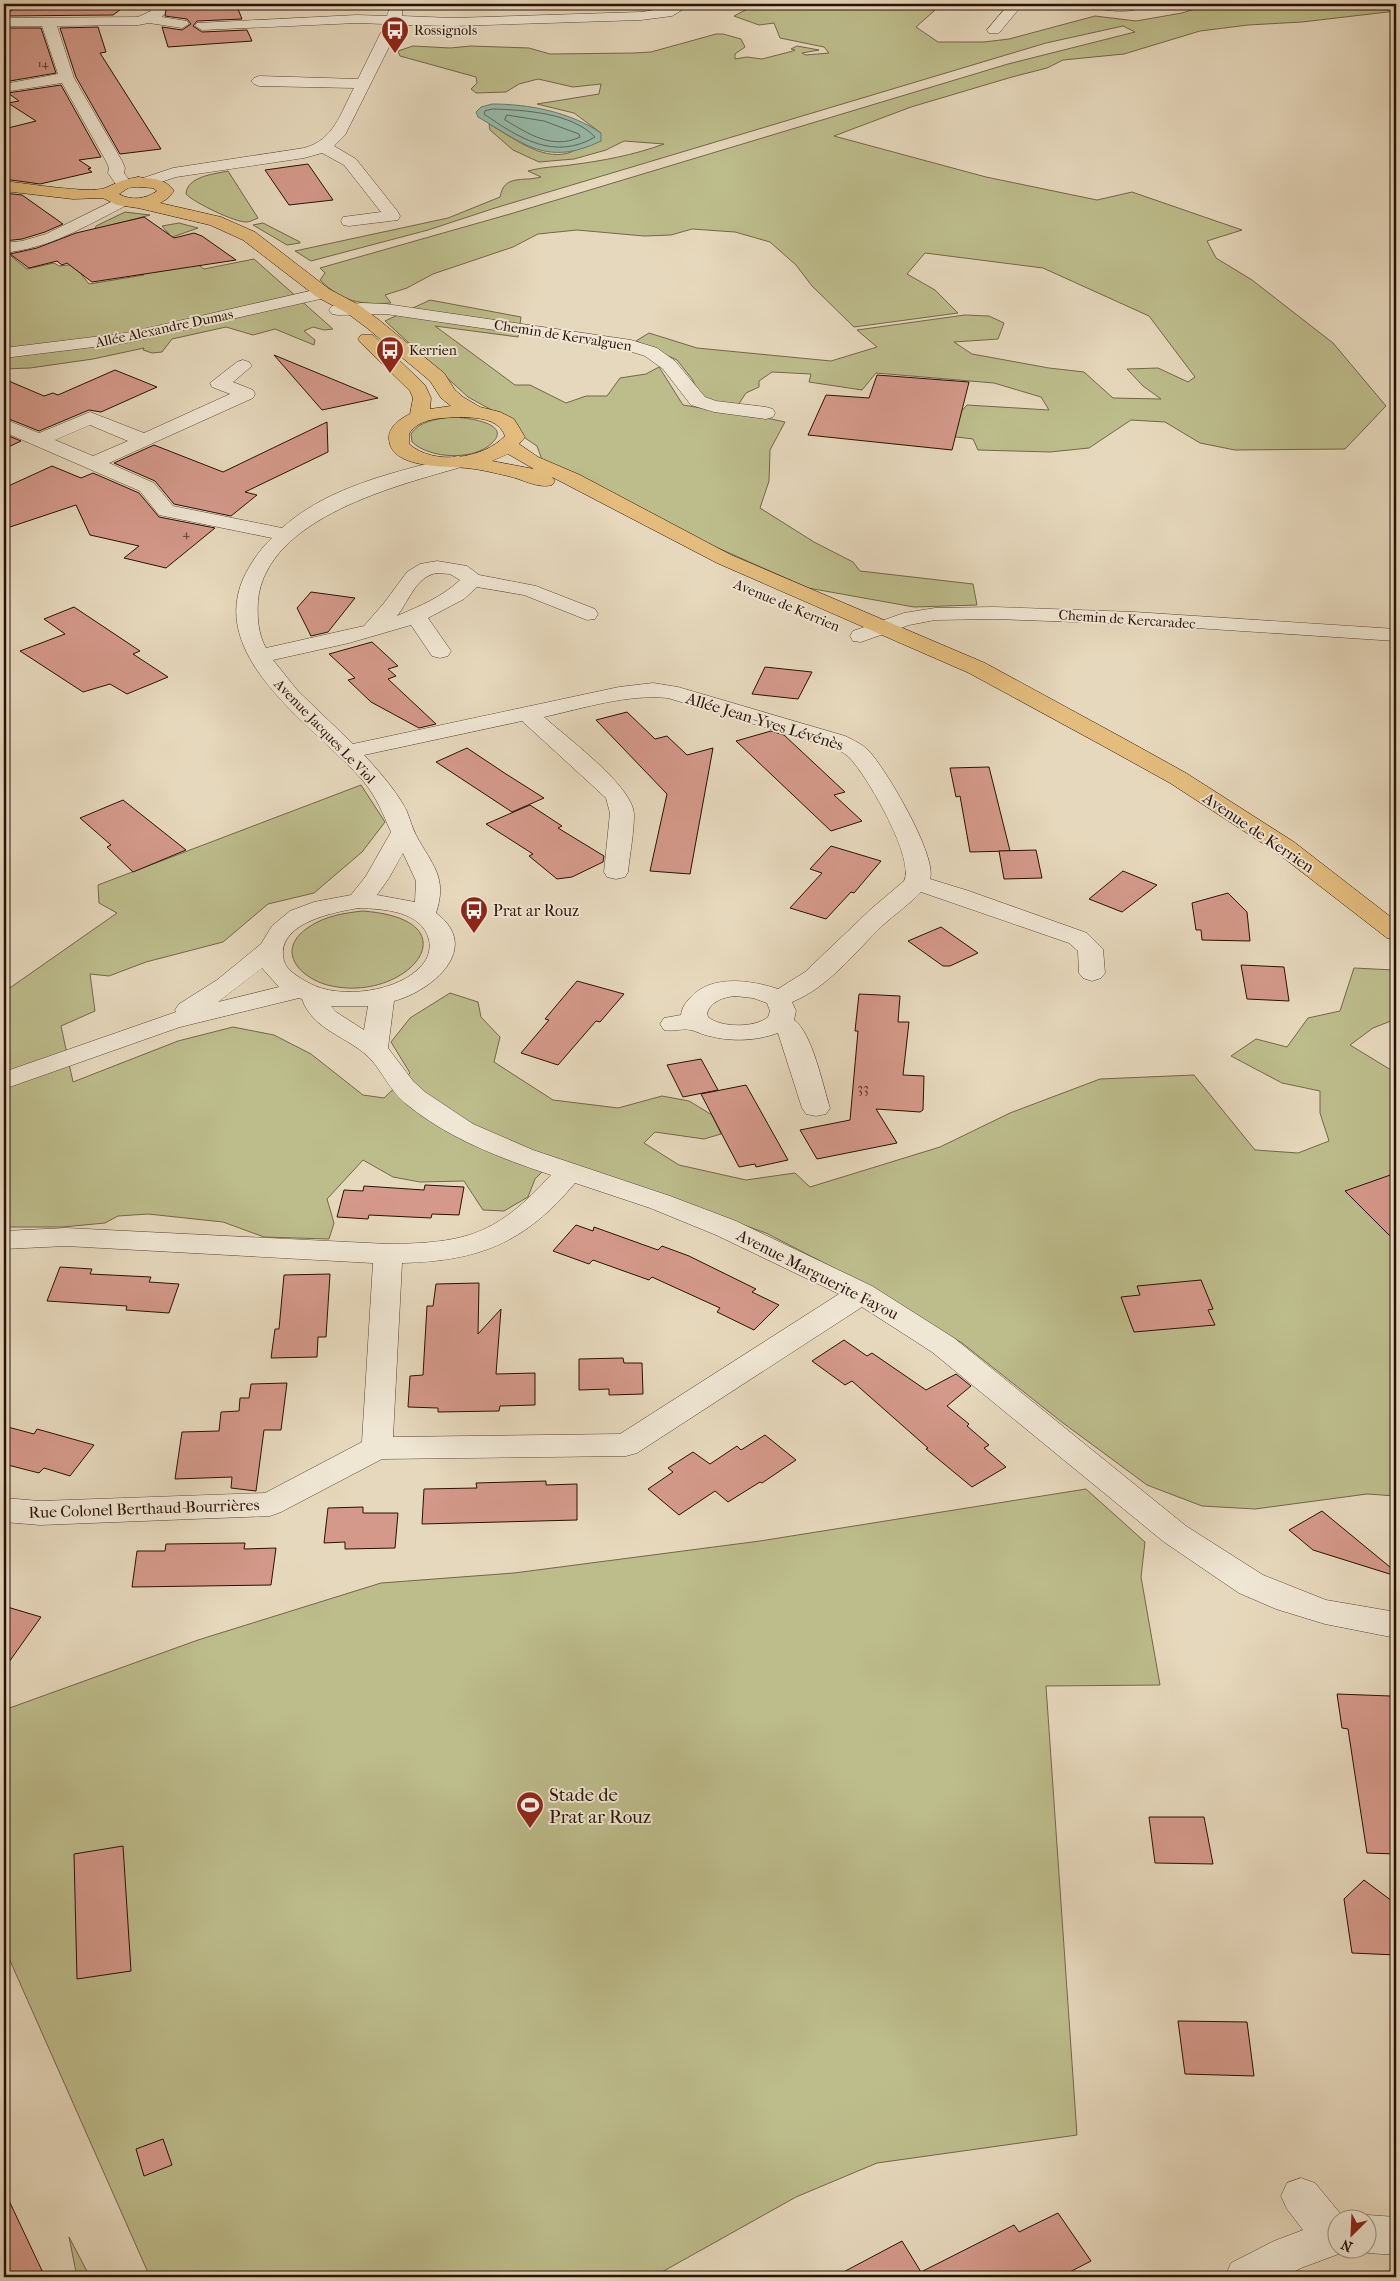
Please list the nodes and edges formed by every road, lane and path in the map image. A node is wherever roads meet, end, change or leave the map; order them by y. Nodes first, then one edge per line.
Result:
1 (158, 4) edge
2 (397, 4) edge
3 (685, 4) edge
4 (1016, 4) edge
5 (1096, 4) edge
6 (1132, 7) dead end
7 (149, 19) junction
8 (394, 20) junction
9 (4, 22) edge
10 (48, 22) junction
11 (182, 24) dead end
12 (202, 26) dead end
13 (994, 30) dead end
14 (67, 78) junction
15 (259, 81) dead end
16 (363, 84) junction
17 (4, 88) edge
18 (324, 147) junction
19 (202, 170) junction
20 (120, 178) junction
21 (146, 182) junction
22 (4, 186) edge
23 (165, 191) junction
24 (123, 199) junction
25 (215, 221) junction
26 (349, 221) dead end
27 (4, 248) edge
28 (321, 291) junction
29 (345, 309) junction
30 (4, 353) edge
31 (242, 366) dead end
32 (475, 412) junction
33 (766, 413) dead end
34 (419, 418) junction
35 (4, 425) edge
36 (39, 440) junction
37 (143, 440) junction
38 (509, 446) junction
39 (406, 450) junction
40 (462, 462) junction
41 (94, 463) junction
42 (374, 486) junction
43 (286, 536) junction
44 (472, 580) junction
45 (587, 614) dead end
46 (416, 617) junction
47 (881, 626) junction
48 (371, 631) junction
49 (1396, 635) edge
50 (861, 636) junction
51 (440, 651) dead end
52 (260, 656) junction
53 (526, 713) junction
54 (1113, 742) junction
55 (348, 752) junction
56 (403, 832) junction
57 (616, 872) dead end
58 (916, 883) junction
59 (358, 901) junction
60 (423, 916) junction
61 (1396, 933) edge
62 (271, 948) junction
63 (1092, 973) dead end
64 (307, 993) junction
65 (382, 996) junction
66 (778, 1010) junction
67 (171, 1021) junction
68 (374, 1048) junction
69 (4, 1081) edge
70 (816, 1108) dead end
71 (568, 1173) junction
72 (4, 1240) edge
73 (388, 1254) junction
74 (862, 1293) junction
75 (377, 1448) junction
76 (4, 1510) edge
77 (1396, 1626) edge
78 (1301, 2196) dead end
79 (1328, 2219) edge
80 (1378, 2236) edge
81 (1396, 2236) edge
82 (1328, 2241) edge
83 (1245, 2277) edge

1 - 7 street
2 - 8 street
3 - 8 street
4 - 13 street
5 - 6 street
7 - 10 street
7 - 11 street
8 - 12 street
8 - 16 street
9 - 10 street
10 - 14 street
14 - 17 street
14 - 20 street
15 - 16 street
16 - 18 street
18 - 19 street
18 - 26 street
19 - 21 street
19 - 23 street
20 - 21 main road
20 - 24 main road
21 - 23 main road
22 - 24 main road
23 - 24 main road
23 - 25 main road
24 - 25 main road
24 - 27 street
25 - 28 main road
28 - 29 main road
28 - 30 street, Allée Alexandre Dumas
29 - 32 main road
29 - 33 street, Chemin de Kervalguen
29 - 34 main road
31 - 37 street
32 - 34 main road
32 - 38 main road
34 - 39 main road
35 - 36 street
36 - 37 street
36 - 41 street
37 - 41 street
38 - 40 main road
38 - 47 main road, Avenue de Kerrien
39 - 40 main road
39 - 42 street, Avenue Jacques Le Viol
40 - 42 street, Avenue Jacques Le Viol
40 - 50 main road, Avenue de Kerrien
41 - 43 street
42 - 43 street, Avenue Jacques Le Viol
43 - 52 street, Avenue Jacques Le Viol
44 - 45 street
44 - 46 street
44 - 48 street
46 - 48 street
46 - 51 street
47 - 49 street, Chemin de Kercaradec
47 - 50 street, Chemin de Kercaradec
47 - 54 main road, Avenue de Kerrien
48 - 52 street
50 - 54 main road, Avenue de Kerrien
52 - 55 street, Avenue Jacques Le Viol
53 - 55 street, Allée Jean-Yves Lévénès
53 - 57 street
53 - 58 street, Allée Jean-Yves Lévénès
54 - 61 main road, Avenue de Kerrien
55 - 56 street, Avenue Jacques Le Viol
56 - 59 street
56 - 60 street, Avenue Jacques Le Viol
58 - 63 street
58 - 66 street
59 - 60 street
59 - 62 street
60 - 65 street
62 - 64 street
62 - 67 street
64 - 65 street
64 - 67 street
64 - 68 street, Avenue Marguerite Fayou
65 - 68 street
66 - 66 street
66 - 70 street
67 - 69 street
68 - 71 street, Avenue Marguerite Fayou
71 - 73 street
71 - 74 street, Avenue Marguerite Fayou
72 - 73 street
73 - 75 street
74 - 75 street
74 - 77 street, Avenue Marguerite Fayou
75 - 76 street, Rue Colonel Berthaud-Bourrières
78 - 79 street
80 - 81 street
82 - 83 street

